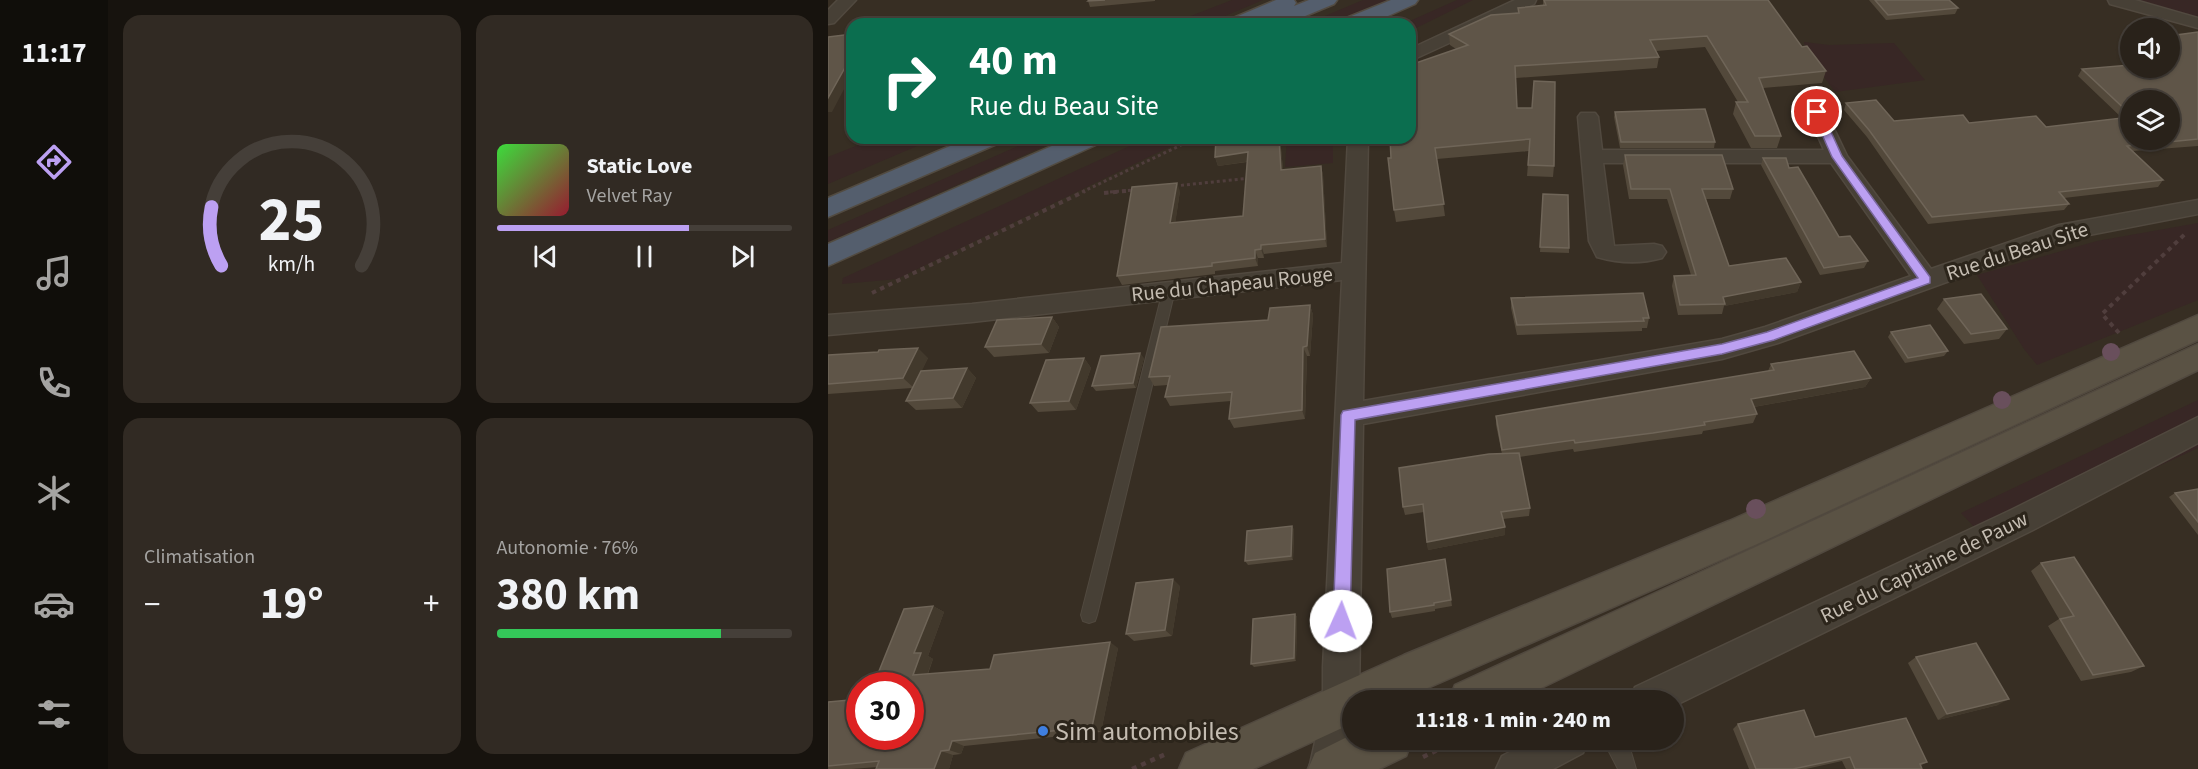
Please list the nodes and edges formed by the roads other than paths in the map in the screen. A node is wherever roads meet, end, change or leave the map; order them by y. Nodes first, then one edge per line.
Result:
1 (848, 0) edge
2 (1293, 0) edge
3 (1327, 0) edge
4 (1408, 0) edge
5 (1528, 0) edge
6 (2116, 0) edge
7 (1252, 18) edge
8 (1283, 18) edge
9 (1366, 18) edge
10 (828, 19) edge
11 (2198, 23) edge
12 (1416, 53) edge
13 (1817, 112) dead end
14 (1588, 117) dead end
15 (970, 144) edge
16 (975, 144) edge
17 (1077, 144) edge
18 (1358, 144) edge
19 (1591, 156) junction
20 (1837, 157) junction
21 (910, 171) junction
22 (828, 208) edge
23 (2194, 218) edge
24 (1654, 252) dead end
25 (828, 258) edge
26 (1354, 270) junction
27 (1926, 280) junction
28 (1169, 290) junction
29 (828, 326) edge
30 (2198, 327) edge
31 (2198, 356) edge
32 (1348, 415) junction
33 (2198, 429) edge
34 (1089, 615) dead end
35 (1491, 690) edge
36 (1669, 690) edge
37 (1341, 706) junction
38 (1403, 750) edge
39 (1551, 750) edge
40 (1618, 750) edge
41 (1202, 769) edge
42 (1329, 769) edge
43 (1515, 769) edge
44 (1627, 769) edge

1 - 10 street
2 - 7 highway
3 - 8 highway
4 - 9 highway
5 - 12 street
6 - 11 street
13 - 20 street
14 - 19 street
15 - 21 highway
16 - 21 highway
17 - 25 highway
18 - 26 street
19 - 20 street
19 - 24 street
20 - 27 street
21 - 22 highway
23 - 27 street, Rue du Beau Site
26 - 28 street, Rue du Chapeau Rouge
26 - 32 street, Rue du Chapeau Rouge
27 - 32 street, Rue du Beau Site
28 - 29 street, Rue du Chapeau Rouge
28 - 34 lane
30 - 37 main road
31 - 35 main road
32 - 37 street, Rue du Chapeau Rouge
33 - 36 street, Rue du Capitaine de Pauw
37 - 41 main road
37 - 42 street, Rue du Chapeau Rouge
38 - 42 main road
39 - 43 street
40 - 44 lane

